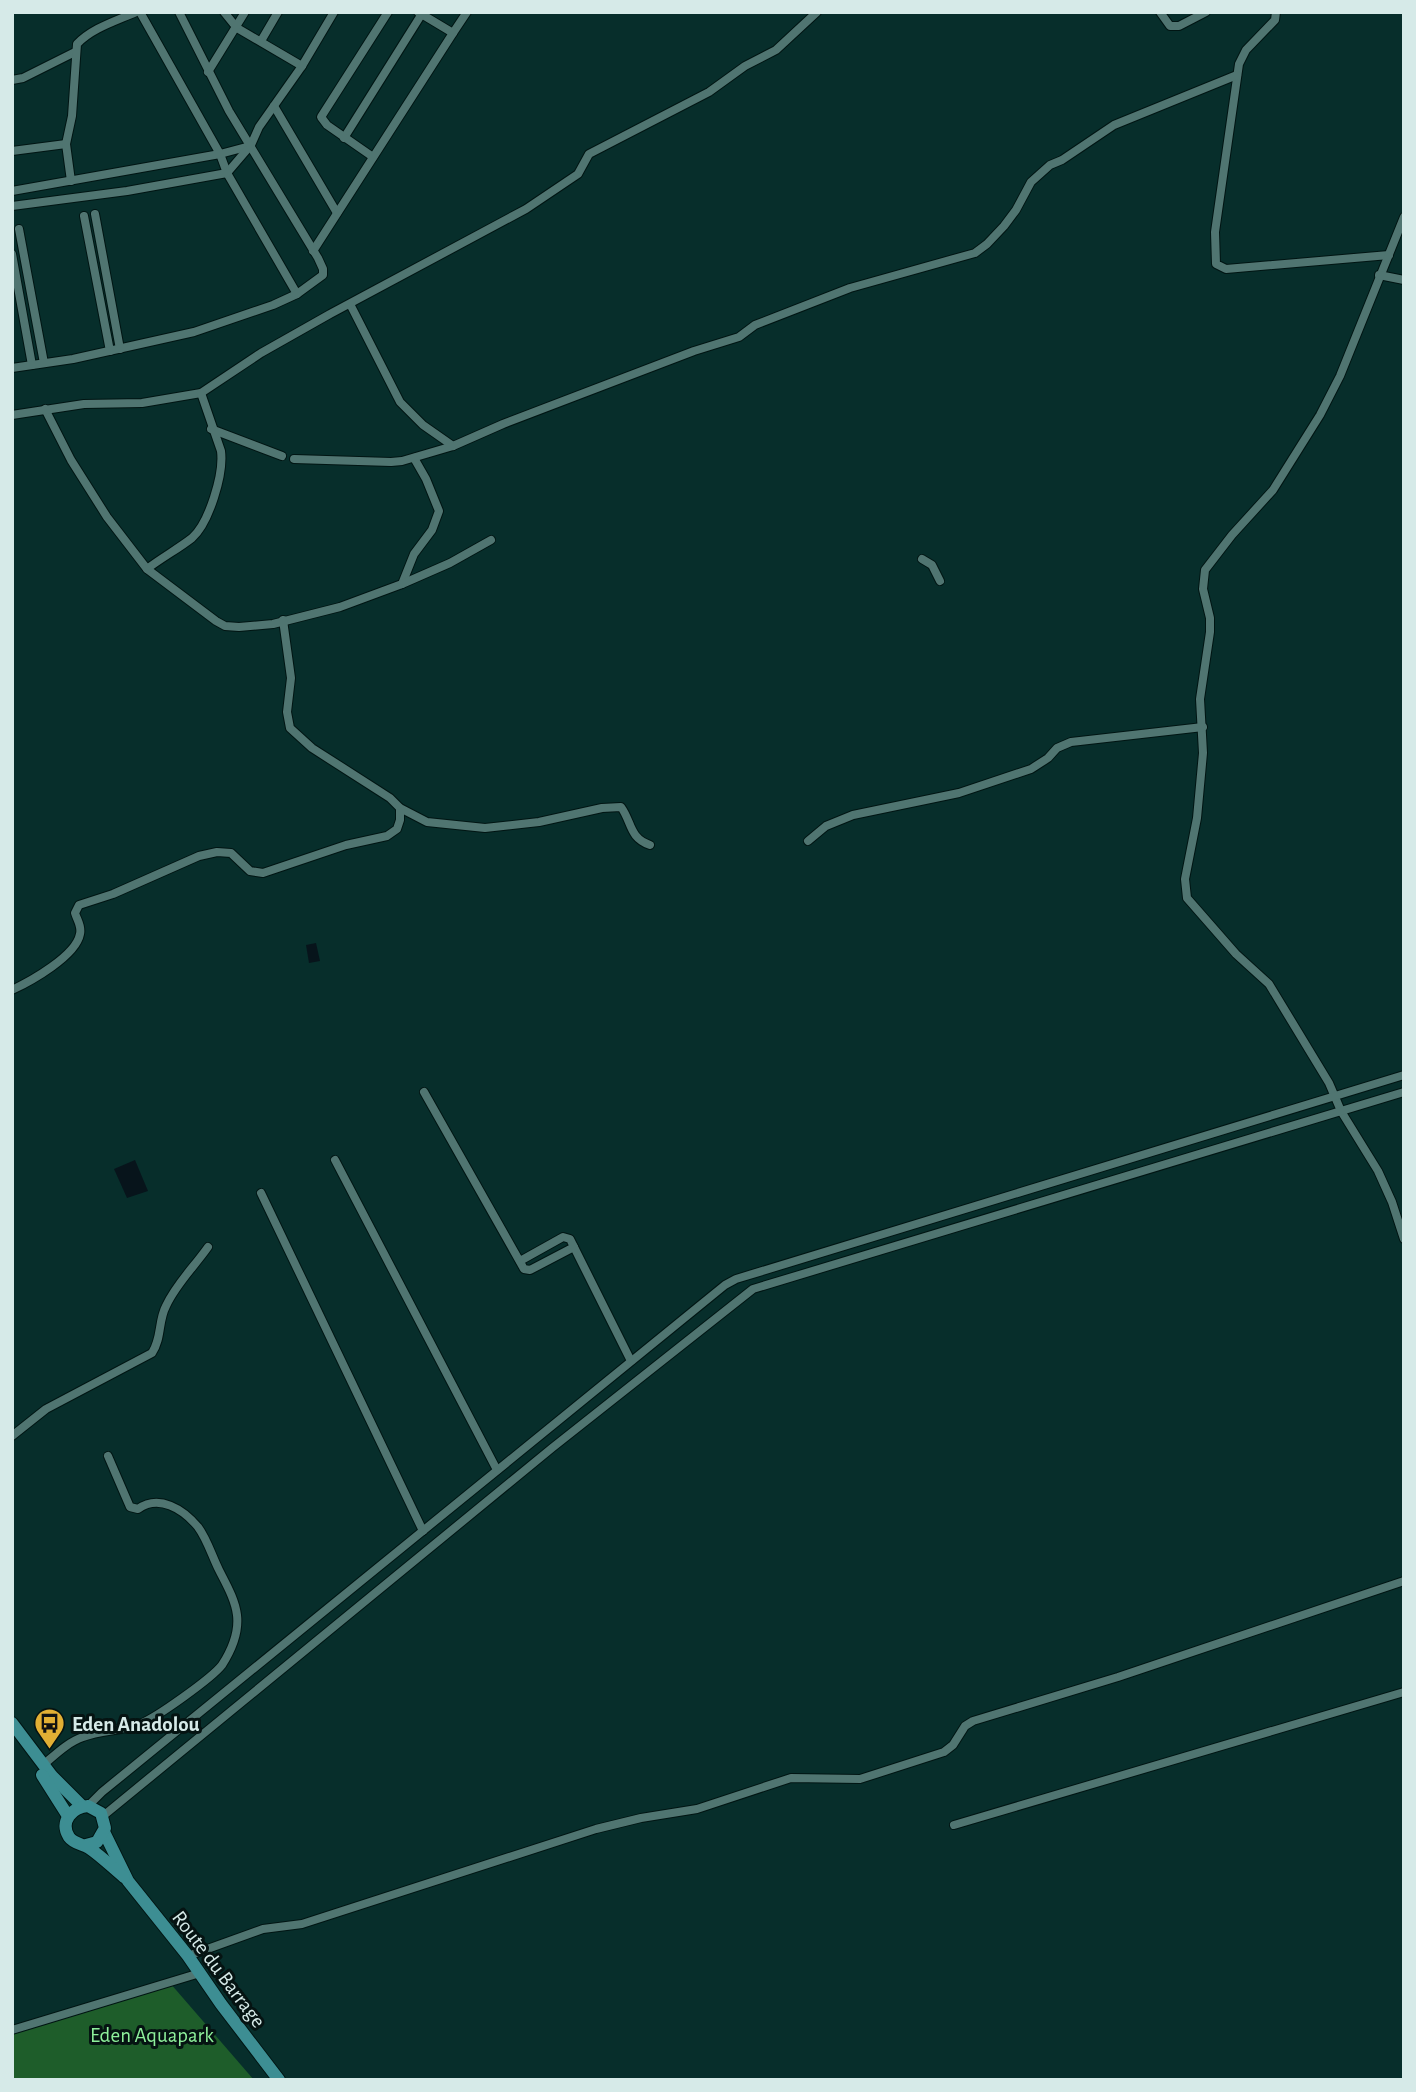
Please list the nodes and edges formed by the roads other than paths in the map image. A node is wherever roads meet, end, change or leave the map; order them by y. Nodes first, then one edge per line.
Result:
1 (138, 12) edge
2 (179, 12) edge
3 (223, 12) edge
4 (245, 12) edge
5 (278, 12) edge
6 (334, 12) edge
7 (388, 12) edge
8 (467, 12) edge
9 (817, 12) edge
10 (1160, 12) edge
11 (1206, 12) edge
12 (1276, 12) edge
13 (421, 13) edge
14 (237, 28) junction
15 (453, 33) junction
16 (261, 41) junction
17 (75, 52) junction
18 (302, 66) junction
19 (208, 72) junction
20 (1237, 75) junction
21 (12, 80) edge
22 (274, 106) junction
23 (344, 138) junction
24 (65, 144) junction
25 (251, 145) junction
26 (12, 151) edge
27 (219, 154) junction
28 (373, 157) junction
29 (227, 173) junction
30 (71, 181) junction
31 (12, 191) edge
32 (12, 206) edge
33 (337, 213) junction
34 (95, 214) dead end
35 (84, 216) dead end
36 (1404, 217) edge
37 (19, 229) dead end
38 (313, 251) junction
39 (12, 254) edge
40 (1389, 255) junction
41 (107, 273) junction
42 (96, 275) junction
43 (1379, 275) junction
44 (30, 280) junction
45 (1404, 280) edge
46 (17, 282) junction
47 (297, 294) junction
48 (350, 304) junction
49 (120, 348) junction
50 (110, 351) junction
51 (44, 363) junction
52 (32, 365) junction
53 (12, 368) edge
54 (201, 393) junction
55 (45, 409) junction
56 (12, 415) edge
57 (211, 429) junction
58 (453, 446) junction
59 (282, 456) dead end
60 (414, 458) junction
61 (294, 459) dead end
62 (491, 541) dead end
63 (922, 559) dead end
64 (147, 569) junction
65 (940, 581) dead end
66 (402, 584) junction
67 (283, 620) junction
68 (1203, 727) junction
69 (400, 808) junction
70 (808, 841) dead end
71 (650, 845) dead end
72 (12, 990) edge
73 (1404, 1075) edge
74 (424, 1091) dead end
75 (1404, 1092) edge
76 (1335, 1097) junction
77 (1341, 1111) junction
78 (335, 1160) dead end
79 (261, 1193) dead end
80 (1404, 1239) edge
81 (208, 1247) dead end
82 (574, 1247) junction
83 (520, 1261) junction
84 (631, 1361) junction
85 (12, 1436) edge
86 (108, 1455) dead end
87 (497, 1470) junction
88 (423, 1531) junction
89 (1404, 1581) edge
90 (1404, 1692) edge
91 (12, 1723) edge
92 (12, 1737) edge
93 (43, 1765) junction
94 (85, 1806) junction
95 (68, 1816) junction
96 (103, 1816) junction
97 (954, 1825) dead end
98 (104, 1832) junction
99 (86, 1845) junction
100 (128, 1881) junction
101 (188, 1956) junction
102 (200, 1973) junction
103 (12, 2030) edge
104 (279, 2080) edge

1 - 17 street
1 - 27 street
2 - 19 street
3 - 14 street
4 - 14 street
5 - 16 street
6 - 18 street
7 - 23 street
8 - 15 street
9 - 48 street
10 - 11 street
12 - 20 street
13 - 15 street
13 - 23 street
14 - 16 street
14 - 19 street
15 - 28 street
16 - 18 street
17 - 21 street
17 - 24 street
18 - 22 street
19 - 25 street
20 - 40 street
20 - 58 street
22 - 25 street
22 - 33 street
23 - 28 street
24 - 26 street
24 - 30 street
25 - 27 street
25 - 29 street
25 - 38 street
27 - 29 street
27 - 30 street
28 - 33 street
29 - 32 street
29 - 47 street
30 - 31 street
33 - 38 street
34 - 41 street
35 - 42 street
36 - 40 street
37 - 44 street
38 - 47 street
39 - 46 street
40 - 43 street
41 - 42 street
41 - 49 street
42 - 50 street
43 - 45 street
43 - 68 street
44 - 46 street
44 - 51 street
46 - 52 street
47 - 49 street
48 - 54 street
48 - 58 street
49 - 50 street
50 - 51 street
51 - 52 street
52 - 53 street
54 - 55 street
54 - 57 street
55 - 56 street
55 - 64 street
57 - 59 street
57 - 64 street
58 - 60 street
60 - 61 street
60 - 66 street
62 - 66 street
63 - 65 street
64 - 67 street
66 - 67 street
67 - 69 street
68 - 70 street
68 - 76 street
69 - 71 street
69 - 72 street
73 - 76 street
74 - 83 street
75 - 77 street
76 - 77 street
76 - 84 street
77 - 80 street
77 - 96 street
78 - 87 street
79 - 88 street
81 - 85 street
82 - 83 street
82 - 83 street
82 - 84 street
84 - 87 street
86 - 93 street
87 - 88 street
88 - 94 street
89 - 101 street
90 - 97 street
91 - 93 main road
92 - 95 main road, Route du Barrage
93 - 94 main road
94 - 95 main road
94 - 96 main road
95 - 99 main road, Route du Barrage
96 - 98 main road, Route du Barrage
98 - 99 main road
98 - 100 main road, Route du Barrage
99 - 100 main road, Route du Barrage
100 - 101 main road, Route du Barrage
101 - 102 main road, Route du Barrage
102 - 103 street
102 - 104 main road, Route du Barrage

